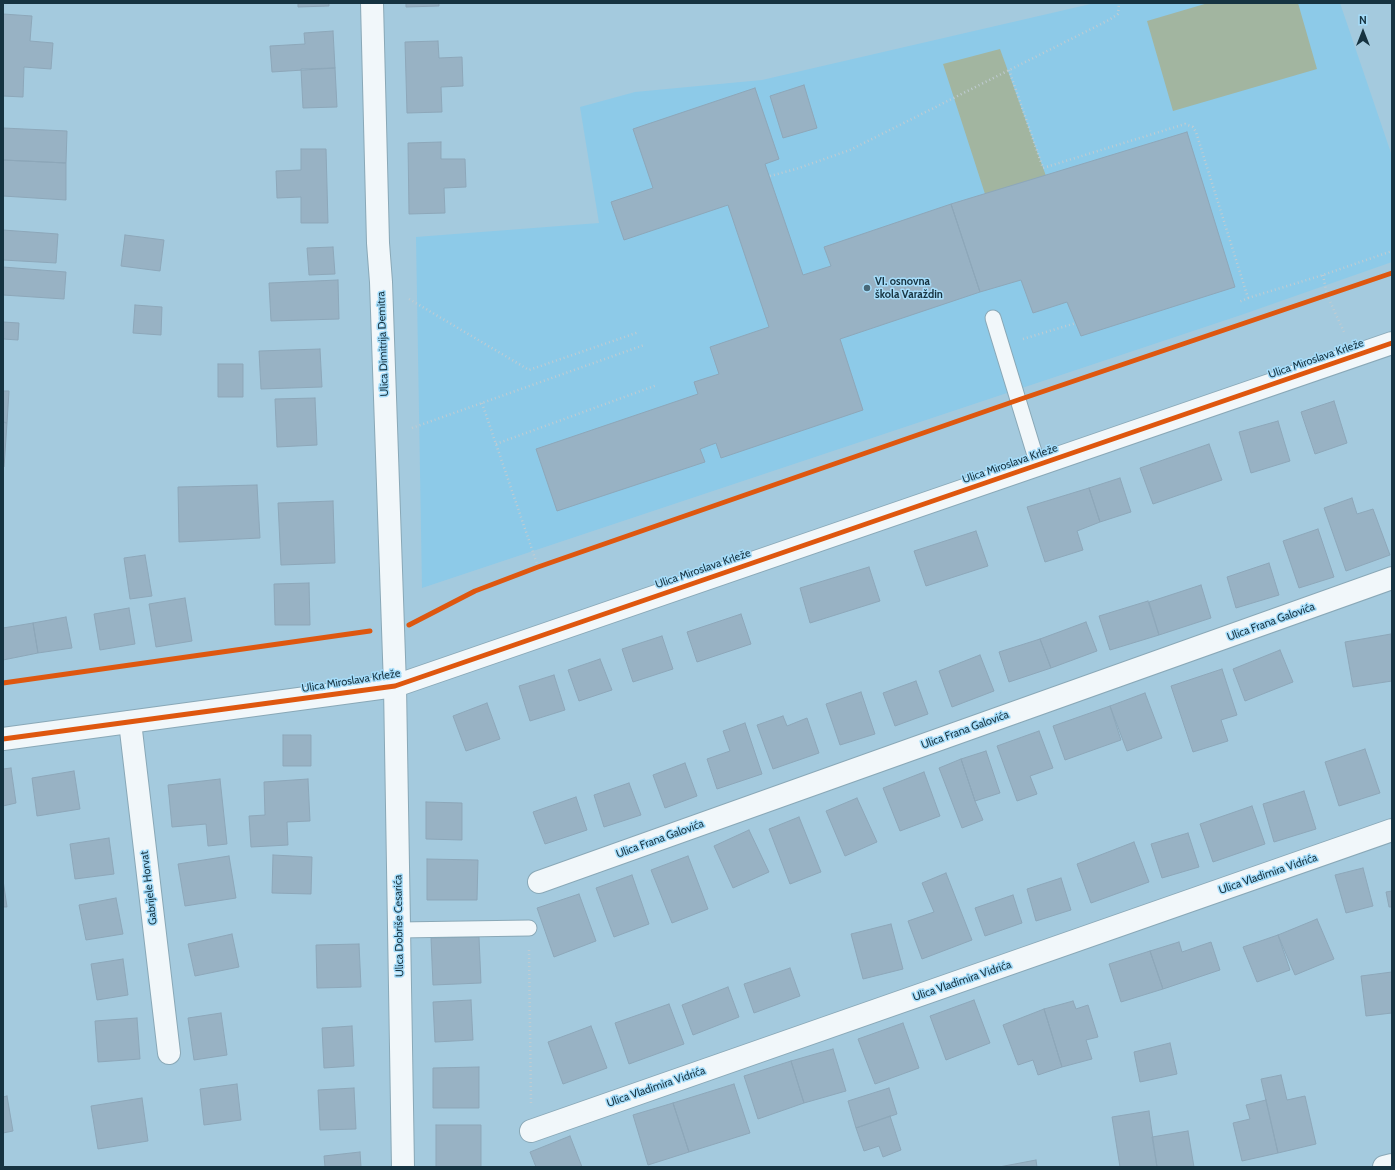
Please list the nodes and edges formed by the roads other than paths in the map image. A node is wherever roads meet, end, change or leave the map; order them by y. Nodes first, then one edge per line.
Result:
1 (372, 3) edge
2 (993, 318) dead end
3 (1392, 343) edge
4 (1038, 465) junction
5 (1392, 578) edge
6 (395, 686) junction
7 (130, 722) junction
8 (3, 739) edge
9 (1392, 830) edge
10 (539, 882) dead end
11 (529, 928) road end
12 (399, 930) junction
13 (169, 1053) dead end
14 (531, 1131) road end
15 (1392, 1165) edge
16 (403, 1167) edge
17 (1384, 1167) edge

1 - 6 street, Ulica Dimitrija Demitra
2 - 4 lane
3 - 4 street, Ulica Miroslava Krleže
4 - 6 street, Ulica Miroslava Krleže
5 - 10 street, Ulica Frana Galovića
6 - 7 street, Ulica Miroslava Krleže
6 - 12 street, Ulica Dobriše Cesarića
7 - 8 street, Ulica Miroslava Krleže
7 - 13 street, Gabrijele Horvat
9 - 14 street, Ulica Vladimira Vidrića
11 - 12 lane
12 - 16 street, Ulica Dobriše Cesarića
15 - 17 street

